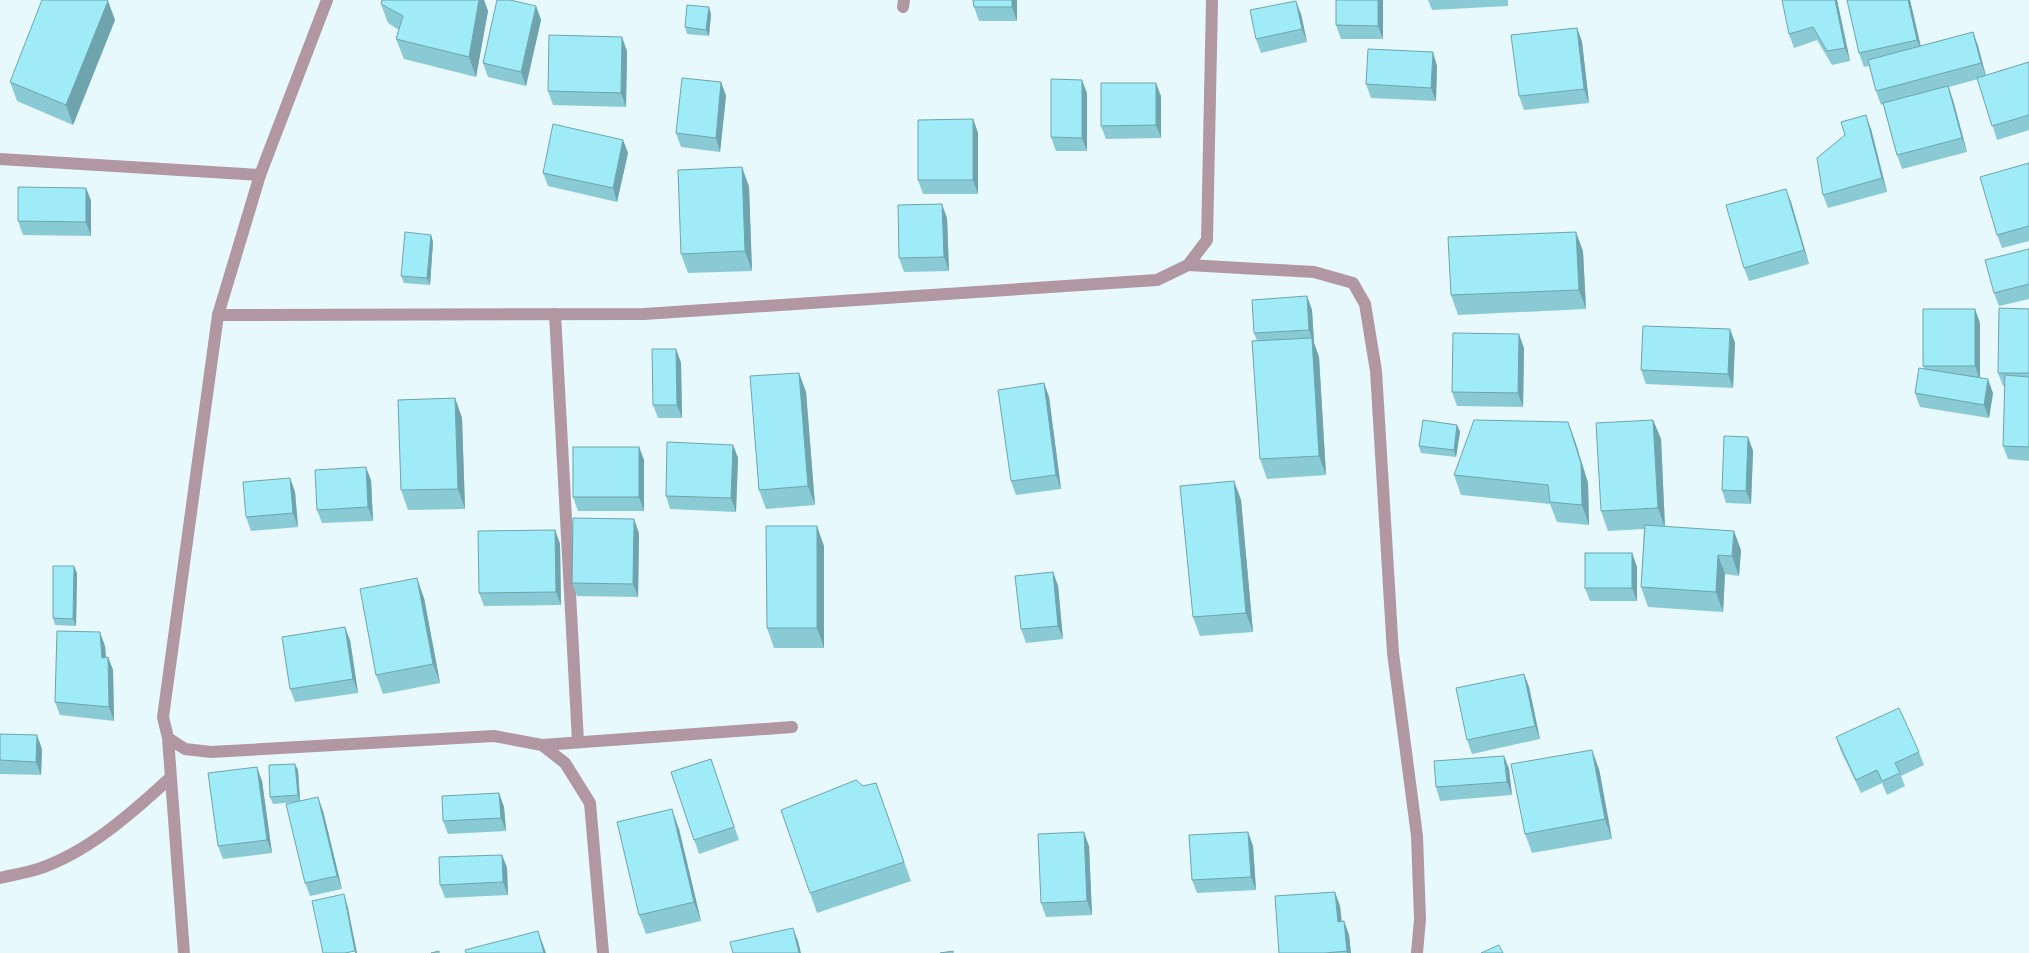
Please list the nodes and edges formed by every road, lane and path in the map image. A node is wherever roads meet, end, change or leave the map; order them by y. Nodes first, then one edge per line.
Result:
1 (327, 0) edge
2 (1212, 0) edge
3 (0, 158) edge
4 (260, 175) junction
5 (1188, 265) junction
6 (555, 314) junction
7 (218, 316) junction
8 (792, 727) dead end
9 (168, 738) junction
10 (578, 742) junction
11 (542, 745) junction
12 (170, 778) junction
13 (0, 878) edge
14 (184, 953) edge
15 (603, 953) edge
16 (1417, 953) edge

1 - 4 street
2 - 5 street
3 - 4 street
4 - 7 street
5 - 6 street
5 - 16 street
6 - 7 street
6 - 10 street
7 - 9 street
8 - 10 street
9 - 11 street
9 - 12 street
10 - 11 street
11 - 15 street
12 - 13 street
12 - 14 street

